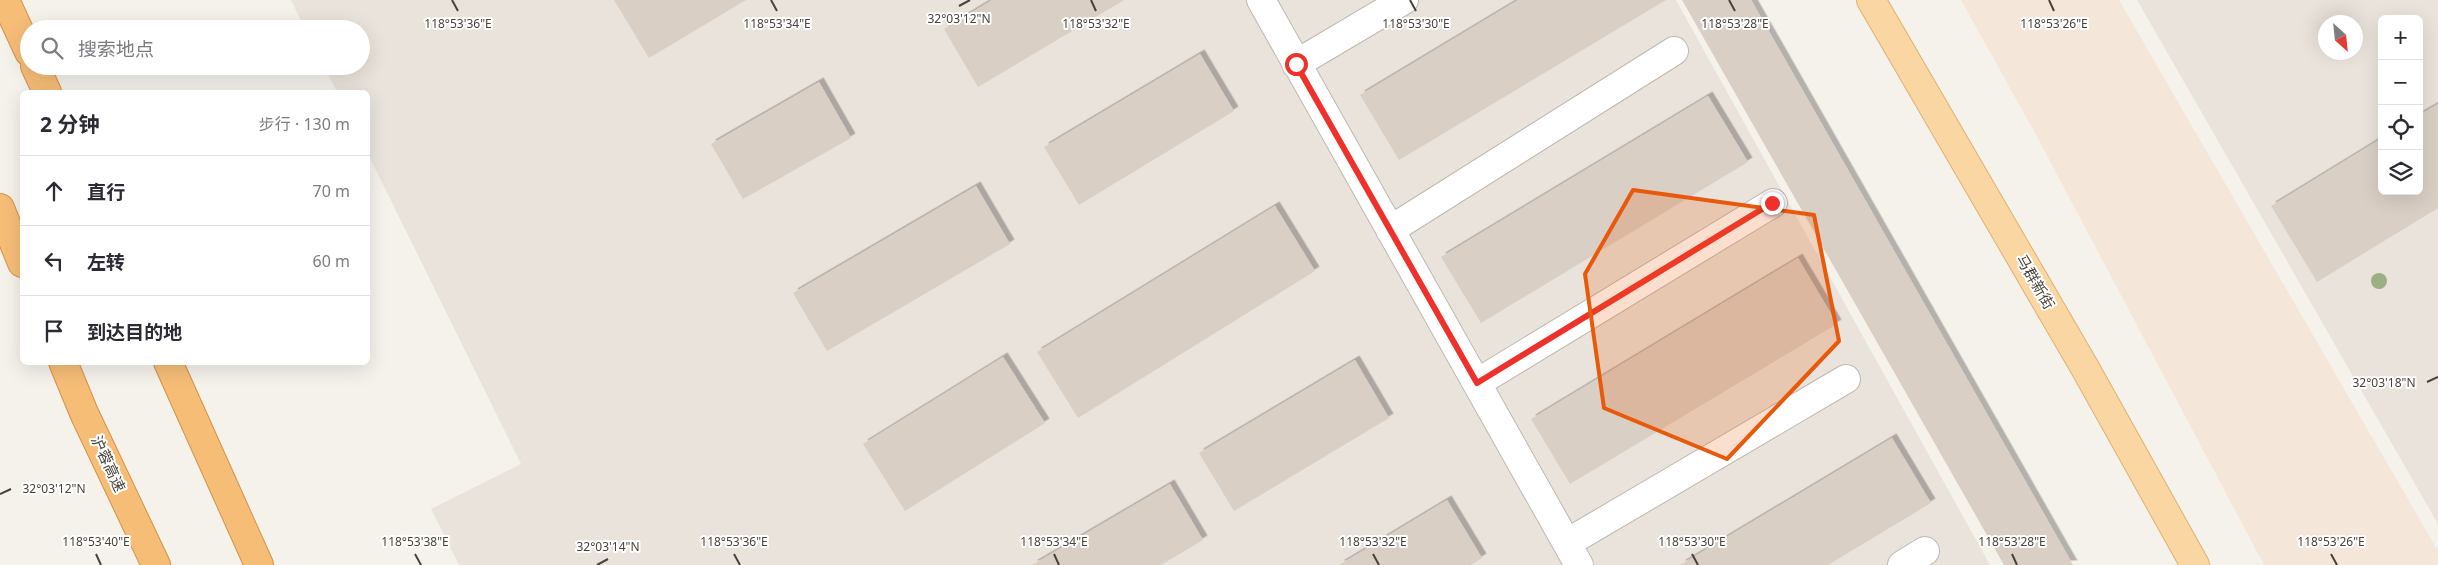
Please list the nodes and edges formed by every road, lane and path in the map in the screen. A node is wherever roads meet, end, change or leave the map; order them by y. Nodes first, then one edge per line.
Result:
1 (5, 0) edge
2 (1261, 0) edge
3 (1404, 0) edge
4 (1872, 0) edge
5 (20, 32) edge
6 (1674, 51) dead end
7 (1296, 64) junction
8 (39, 75) edge
9 (46, 90) edge
10 (1772, 203) dead end
11 (0, 208) edge
12 (1390, 230) junction
13 (20, 258) edge
14 (64, 365) edge
15 (169, 365) edge
16 (1846, 379) dead end
17 (1477, 383) junction
18 (1925, 551) dead end
19 (1573, 554) edge
20 (156, 565) edge
21 (259, 565) edge
22 (1902, 565) edge
23 (2195, 565) edge

1 - 5 highway
2 - 7 lane
3 - 7 lane
4 - 23 main road, 马群新街
6 - 12 lane
7 - 12 lane
8 - 9 highway
10 - 17 lane
11 - 13 highway
12 - 17 lane
14 - 20 highway, 沪蓉高速
15 - 21 highway
16 - 19 lane
17 - 19 lane
18 - 22 lane

